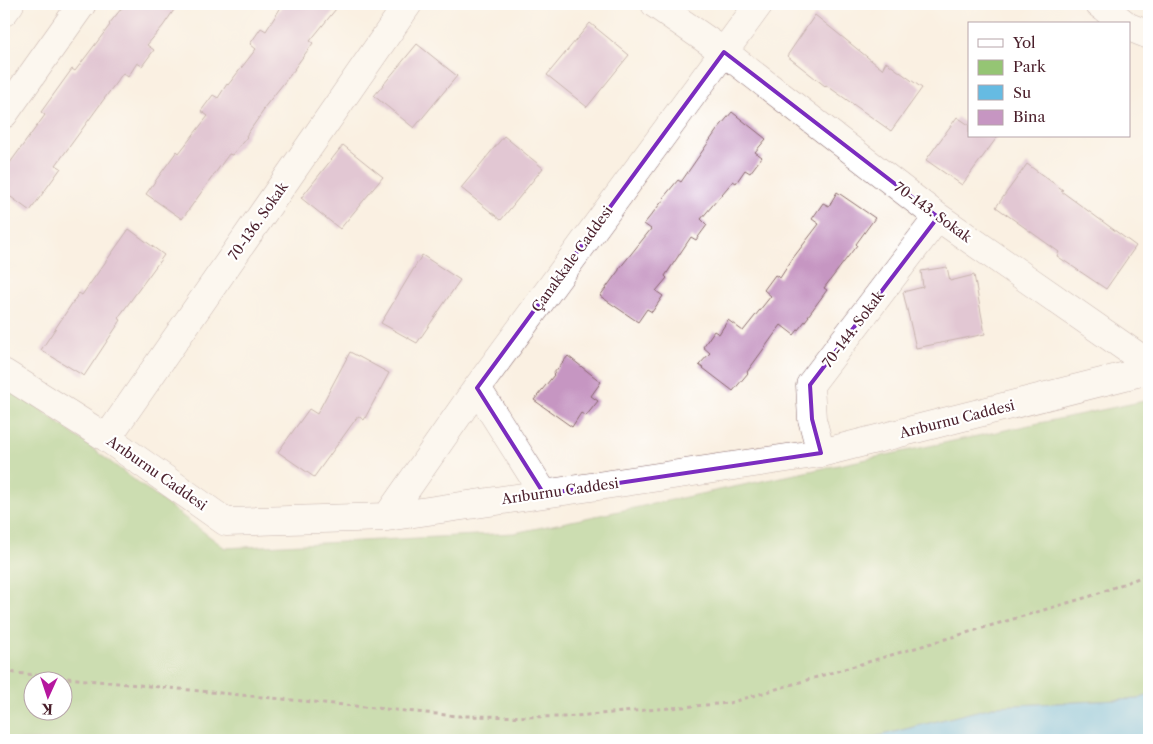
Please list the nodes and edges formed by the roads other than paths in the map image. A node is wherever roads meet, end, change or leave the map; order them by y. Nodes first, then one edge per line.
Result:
1 (10, 4) edge
2 (82, 4) edge
3 (408, 4) edge
4 (655, 4) edge
5 (759, 4) edge
6 (1099, 4) edge
7 (4, 12) edge
8 (1122, 22) edge
9 (1130, 27) edge
10 (1149, 35) edge
11 (724, 52) junction
12 (4, 114) edge
13 (938, 217) junction
14 (1149, 364) edge
15 (1149, 370) edge
16 (4, 374) edge
17 (477, 388) junction
18 (107, 438) junction
19 (821, 453) junction
20 (544, 494) junction
21 (387, 517) junction

1 - 7 street
2 - 12 street
3 - 18 street, 70-136. Sokak
4 - 11 street, 70-143. Sokak
5 - 11 street, Çanakkale Caddesi
6 - 8 street
9 - 10 street
11 - 13 street, 70-143. Sokak
11 - 17 street, Çanakkale Caddesi
13 - 14 street, 70-143. Sokak
13 - 19 street, 70-144. Sokak
15 - 19 street, Arıburnu Caddesi
16 - 18 street, Arıburnu Caddesi
17 - 20 street
17 - 21 street, Çanakkale Caddesi
18 - 21 street, Arıburnu Caddesi
19 - 20 street, Arıburnu Caddesi
20 - 21 street, Arıburnu Caddesi

